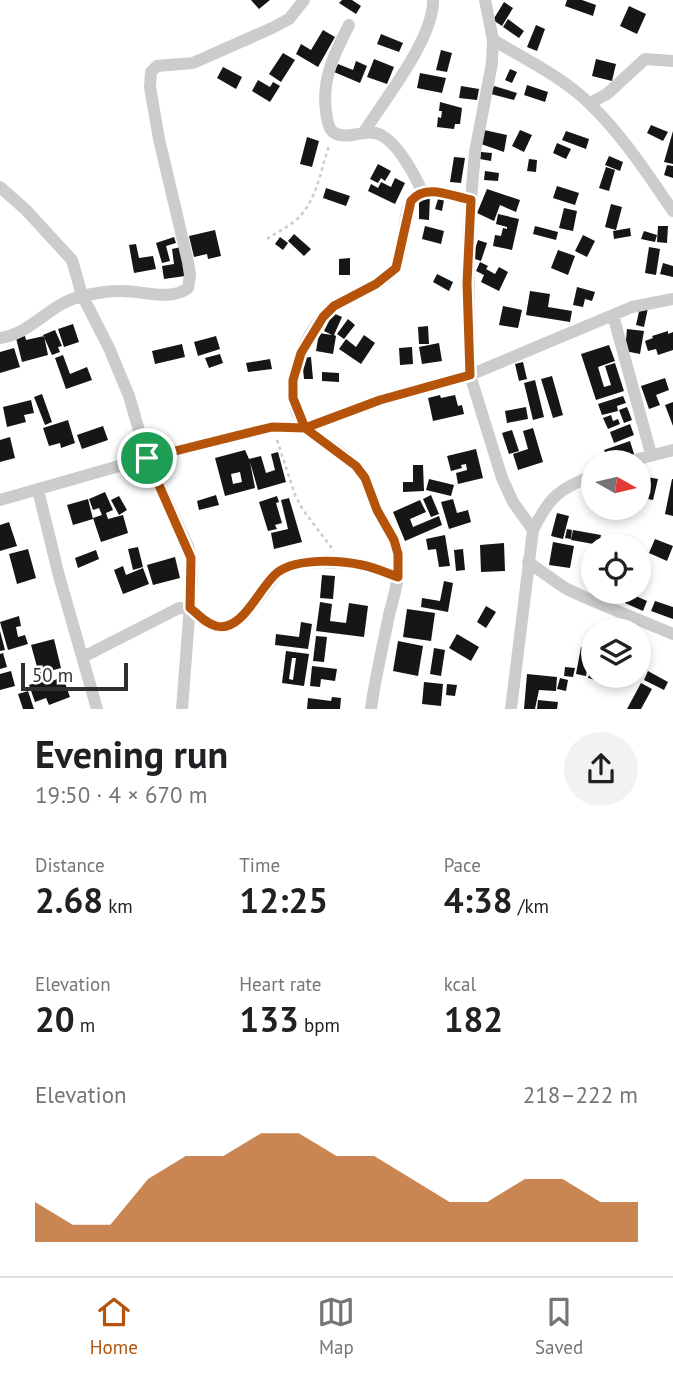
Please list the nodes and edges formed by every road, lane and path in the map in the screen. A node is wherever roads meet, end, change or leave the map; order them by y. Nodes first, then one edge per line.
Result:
1 (304, 0) edge
2 (433, 0) edge
3 (485, 0) edge
4 (349, 25) dead end
5 (493, 40) junction
6 (673, 61) edge
7 (590, 103) junction
8 (333, 132) junction
9 (364, 132) junction
10 (0, 187) edge
11 (422, 191) junction
12 (471, 200) junction
13 (673, 211) edge
14 (267, 239) dead end
15 (82, 295) junction
16 (673, 299) edge
17 (613, 315) junction
18 (0, 338) edge
19 (470, 375) junction
20 (272, 427) junction
21 (305, 428) junction
22 (650, 450) edge
23 (673, 450) edge
24 (651, 454) edge
25 (147, 458) junction
26 (581, 480) edge
27 (38, 490) junction
28 (0, 500) edge
29 (533, 530) junction
30 (528, 562) junction
31 (342, 563) junction
32 (398, 577) junction
33 (190, 608) junction
34 (673, 634) edge
35 (83, 657) junction
36 (97, 709) edge
37 (182, 709) edge
38 (371, 709) edge
39 (511, 709) edge

1 - 15 street
2 - 9 street
3 - 5 street
4 - 8 street
5 - 7 street
5 - 12 street
6 - 7 street
7 - 13 street
8 - 9 street
8 - 14 path
9 - 11 street
10 - 15 street
11 - 12 street
11 - 21 street
12 - 19 street
15 - 18 street
15 - 25 street
16 - 17 street
17 - 19 street
17 - 22 street
19 - 21 street
19 - 29 street
20 - 21 street
20 - 25 street
20 - 31 path
21 - 32 street
23 - 24 street
25 - 27 street
25 - 33 street
26 - 29 street
27 - 28 street
27 - 35 street
29 - 30 street
30 - 34 street
30 - 39 street
31 - 32 street
31 - 33 street
32 - 38 street
33 - 35 street
33 - 37 street
35 - 36 street

